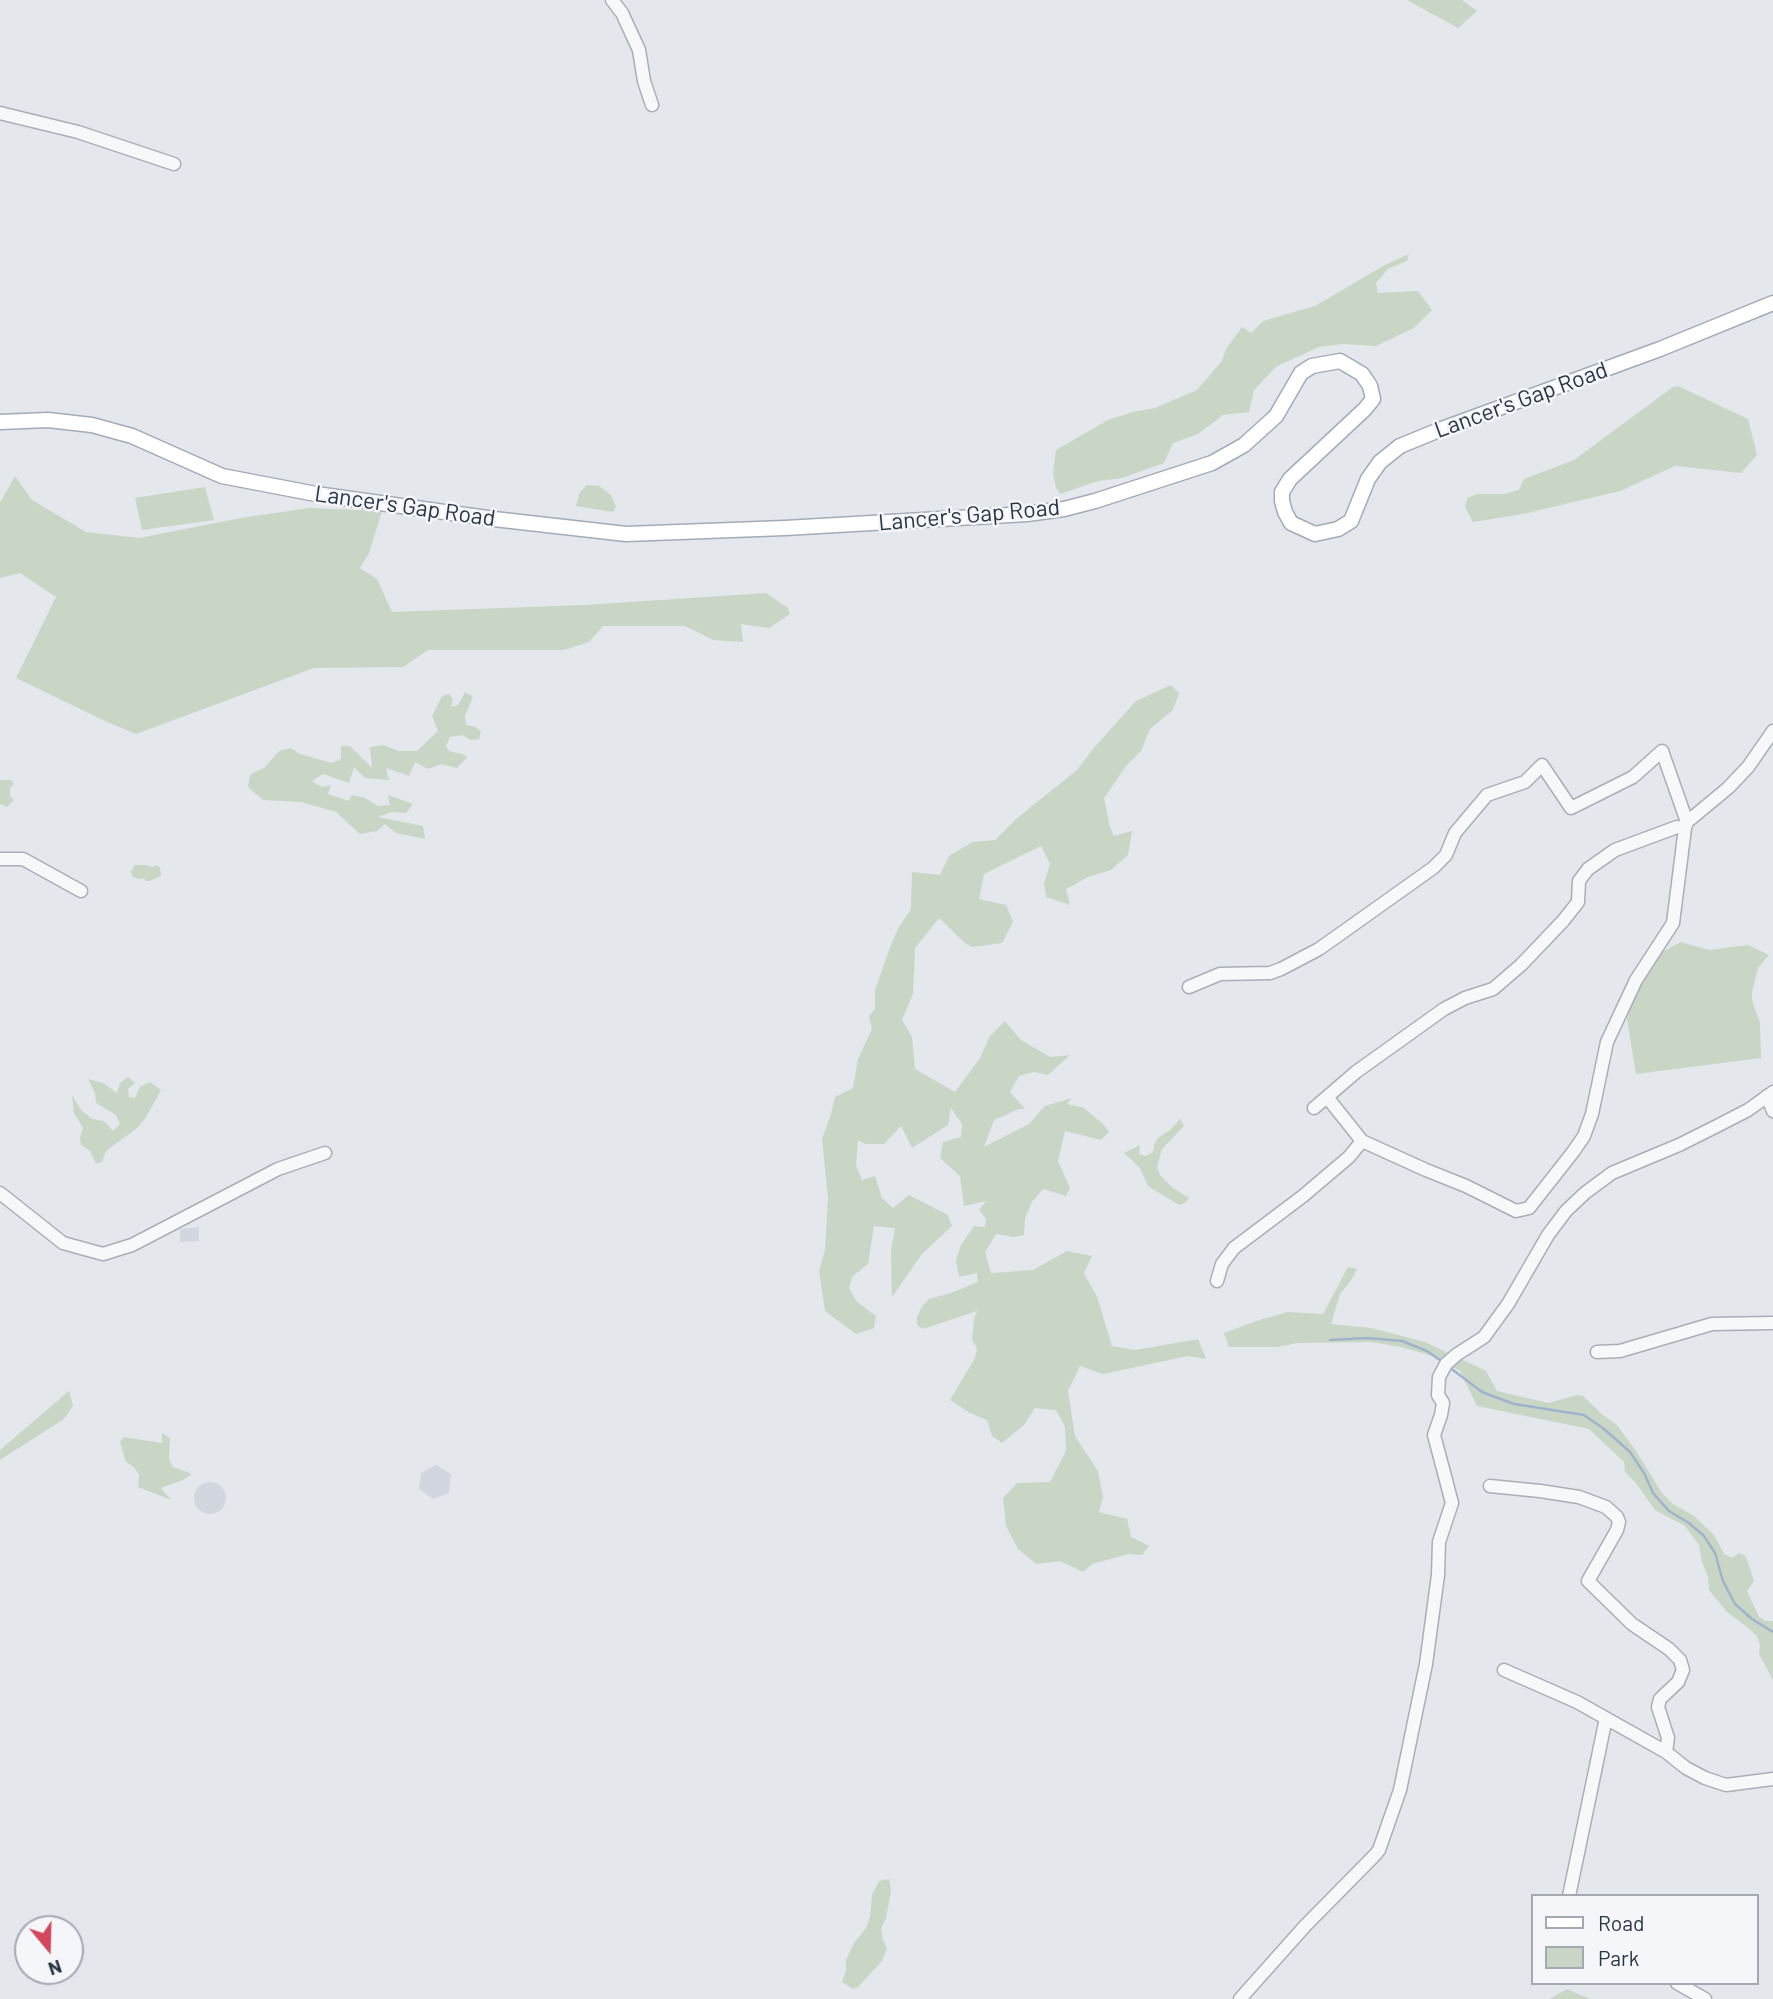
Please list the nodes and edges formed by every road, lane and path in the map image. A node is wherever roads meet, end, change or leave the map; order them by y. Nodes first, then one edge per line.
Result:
1 (612, 0) edge
2 (652, 105) dead end
3 (0, 113) edge
4 (174, 164) dead end
5 (1773, 303) edge
6 (0, 422) edge
7 (1773, 731) edge
8 (1686, 825) junction
9 (0, 859) edge
10 (82, 891) dead end
11 (1189, 987) dead end
12 (1770, 1094) edge
13 (1326, 1097) junction
14 (1314, 1108) dead end
15 (1773, 1111) edge
16 (1362, 1141) junction
17 (325, 1153) dead end
18 (0, 1193) edge
19 (1217, 1281) dead end
20 (1773, 1323) edge
21 (1597, 1352) dead end
22 (1490, 1486) dead end
23 (1504, 1670) dead end
24 (1606, 1718) junction
25 (1666, 1752) junction
26 (1773, 1779) edge
27 (1569, 1894) edge
28 (1681, 1985) edge
29 (1240, 1999) edge
30 (1705, 1999) edge

1 - 2 street
3 - 4 street
5 - 6 main road, Lancer's Gap Road
7 - 8 street
8 - 11 street
8 - 13 street
8 - 16 street
9 - 10 street
12 - 15 street
12 - 29 street
13 - 14 street
13 - 16 street
16 - 19 street
17 - 18 street
20 - 21 street
22 - 25 street
23 - 24 street
24 - 25 street
24 - 27 street
25 - 26 street
28 - 30 street

